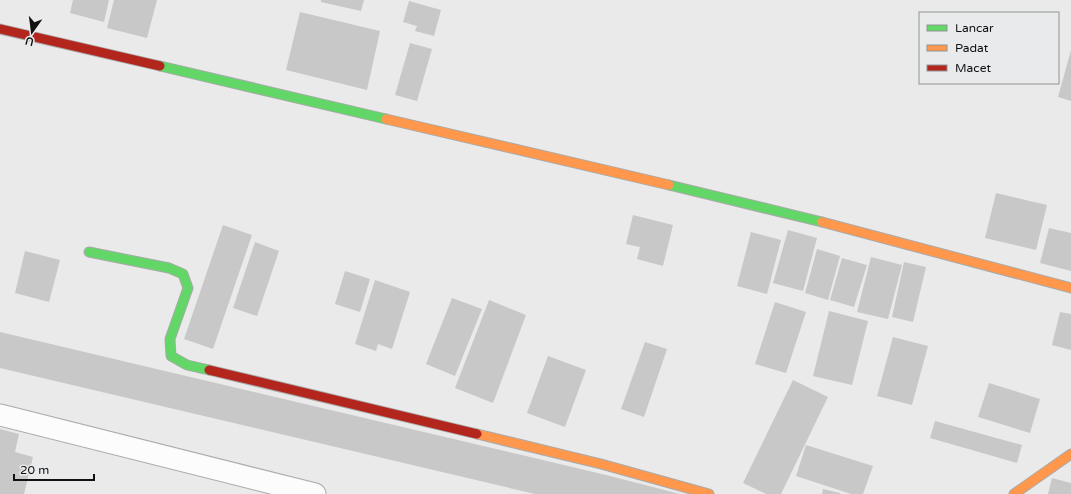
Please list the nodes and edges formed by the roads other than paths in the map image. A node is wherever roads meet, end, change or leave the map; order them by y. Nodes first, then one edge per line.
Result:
1 (0, 29) edge
2 (89, 252) dead end
3 (1071, 288) edge
4 (0, 415) edge
5 (1071, 454) edge
6 (315, 494) edge
7 (709, 494) edge
8 (1014, 494) edge

1 - 3 street
2 - 7 street
4 - 6 street
5 - 8 street

